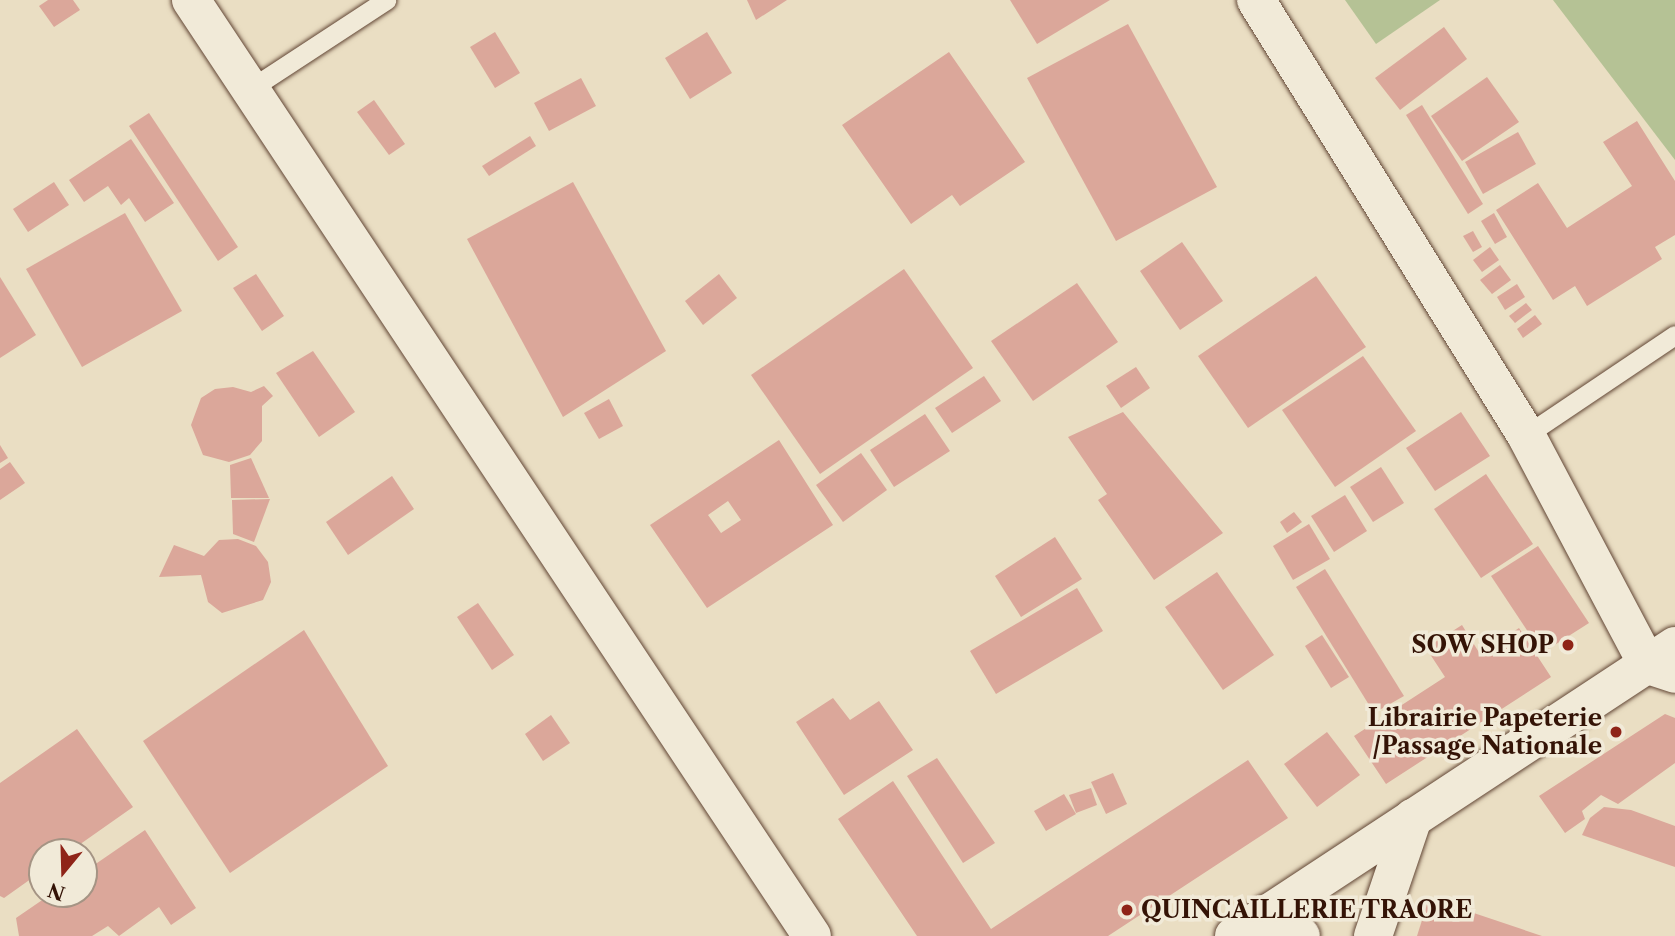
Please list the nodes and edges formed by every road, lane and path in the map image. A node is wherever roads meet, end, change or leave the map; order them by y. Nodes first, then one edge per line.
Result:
1 (191, 0) edge
2 (386, 0) edge
3 (1256, 0) edge
4 (250, 89) junction
5 (1675, 335) edge
6 (1526, 435) junction
7 (1666, 662) edge
8 (1413, 818) junction
9 (1268, 914) junction
10 (812, 936) edge
11 (1234, 936) edge
12 (1301, 936) edge
13 (1373, 936) edge

1 - 4 street
2 - 4 lane
3 - 6 street
4 - 10 street
5 - 6 lane
6 - 7 street
7 - 8 street
8 - 9 street
8 - 13 street
9 - 11 street
9 - 12 street

